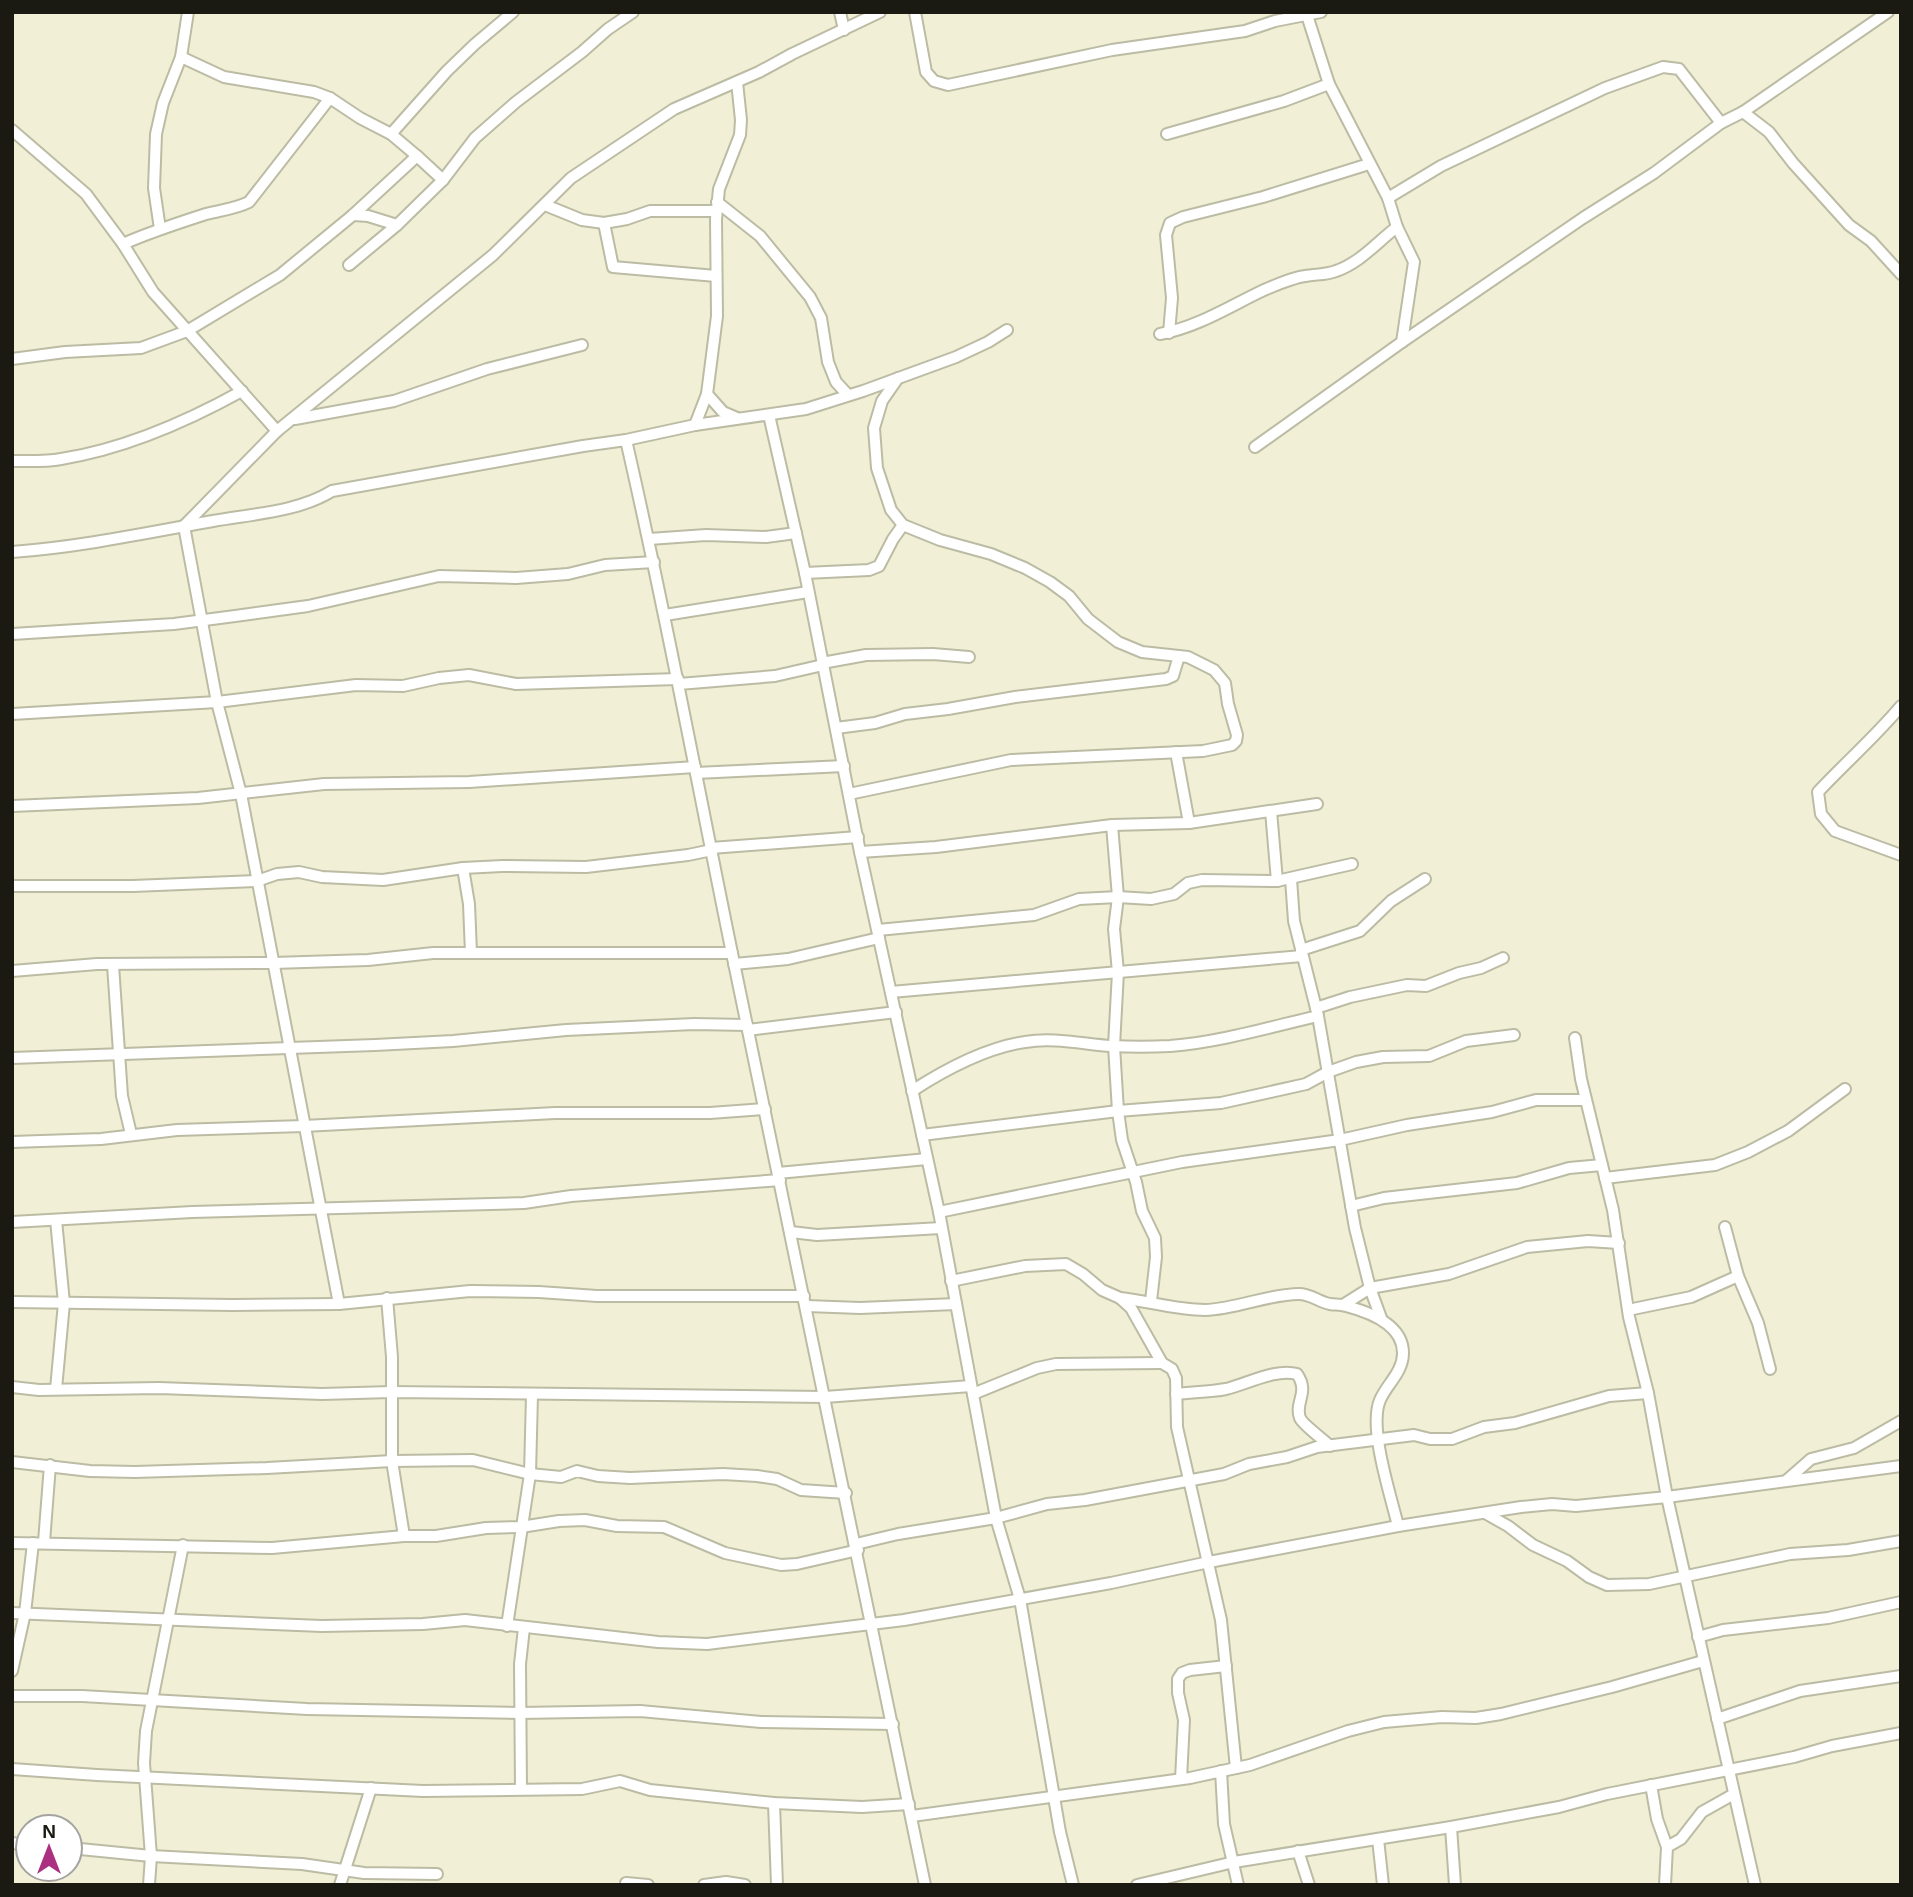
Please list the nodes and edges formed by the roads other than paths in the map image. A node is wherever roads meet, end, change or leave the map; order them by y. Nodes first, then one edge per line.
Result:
1 (188, 12) edge
2 (513, 12) edge
3 (633, 12) edge
4 (840, 12) edge
5 (892, 12) edge
6 (915, 12) edge
7 (1321, 12) edge
8 (1888, 12) edge
9 (879, 13) edge
10 (1306, 14) edge
11 (844, 30) junction
12 (181, 57) junction
13 (737, 82) junction
14 (1329, 84) junction
15 (330, 98) junction
16 (1743, 112) junction
17 (1721, 123) junction
18 (12, 130) edge
19 (391, 134) junction
20 (1167, 134) dead end
21 (417, 156) junction
22 (1369, 164) junction
23 (443, 180) junction
24 (1388, 198) junction
25 (545, 205) junction
26 (717, 207) junction
27 (353, 215) junction
28 (604, 223) junction
29 (397, 225) junction
30 (1397, 227) junction
31 (160, 229) junction
32 (123, 244) junction
33 (349, 265) dead end
34 (1901, 274) edge
35 (716, 276) junction
36 (1007, 330) dead end
37 (187, 331) junction
38 (1402, 342) junction
39 (582, 345) dead end
40 (12, 359) edge
41 (898, 378) junction
42 (242, 391) junction
43 (707, 394) junction
44 (848, 395) junction
45 (769, 415) junction
46 (292, 419) junction
47 (738, 419) junction
48 (695, 425) junction
49 (277, 431) junction
50 (626, 440) junction
51 (1255, 447) dead end
52 (12, 461) edge
53 (903, 524) junction
54 (184, 526) junction
55 (796, 533) junction
56 (649, 539) junction
57 (12, 552) edge
58 (654, 562) junction
59 (805, 573) junction
60 (808, 592) junction
61 (665, 615) junction
62 (203, 620) junction
63 (12, 634) edge
64 (1179, 656) junction
65 (970, 657) dead end
66 (822, 664) junction
67 (678, 681) junction
68 (218, 702) junction
69 (1901, 706) edge
70 (12, 714) edge
71 (836, 728) junction
72 (1176, 752) junction
73 (844, 766) junction
74 (696, 770) junction
75 (241, 794) junction
76 (849, 794) junction
77 (1317, 804) dead end
78 (12, 806) edge
79 (1270, 811) junction
80 (1189, 823) junction
81 (1112, 825) junction
82 (858, 837) junction
83 (711, 849) junction
84 (860, 852) junction
85 (1901, 855) edge
86 (1352, 864) dead end
87 (463, 868) junction
88 (1425, 878) dead end
89 (1290, 879) junction
90 (257, 881) junction
91 (1277, 881) junction
92 (12, 886) edge
93 (1118, 897) junction
94 (878, 934) junction
95 (471, 953) junction
96 (1301, 953) junction
97 (733, 958) junction
98 (1503, 958) dead end
99 (273, 963) junction
100 (113, 965) junction
101 (12, 971) edge
102 (1118, 972) junction
103 (891, 992) junction
104 (896, 1012) junction
105 (1317, 1012) junction
106 (748, 1028) junction
107 (1514, 1035) dead end
108 (1575, 1038) dead end
109 (1114, 1046) junction
110 (291, 1047) junction
111 (121, 1056) junction
112 (12, 1058) edge
113 (1328, 1072) junction
114 (1845, 1089) dead end
115 (912, 1091) junction
116 (1586, 1100) junction
117 (765, 1109) junction
118 (1118, 1111) junction
119 (304, 1126) junction
120 (131, 1134) junction
121 (922, 1135) junction
122 (1340, 1140) junction
123 (12, 1142) edge
124 (927, 1159) junction
125 (1602, 1165) junction
126 (1132, 1172) junction
127 (779, 1176) junction
128 (1605, 1178) junction
129 (1351, 1206) junction
130 (323, 1210) junction
131 (939, 1212) junction
132 (56, 1220) junction
133 (12, 1222) edge
134 (1725, 1227) dead end
135 (942, 1228) junction
136 (791, 1232) junction
137 (1619, 1243) junction
138 (1738, 1276) junction
139 (951, 1281) junction
140 (1370, 1289) junction
141 (387, 1298) junction
142 (1120, 1298) junction
143 (805, 1301) junction
144 (1151, 1301) junction
145 (12, 1302) edge
146 (64, 1303) junction
147 (339, 1304) junction
148 (956, 1304) junction
149 (1343, 1305) junction
150 (1628, 1310) junction
151 (1381, 1318) junction
152 (1162, 1363) junction
153 (1770, 1368) dead end
154 (12, 1387) edge
155 (56, 1389) junction
156 (972, 1390) junction
157 (390, 1392) junction
158 (1648, 1392) junction
159 (1176, 1394) junction
160 (533, 1395) junction
161 (825, 1397) junction
162 (1901, 1421) edge
163 (1378, 1440) junction
164 (1330, 1446) junction
165 (392, 1461) junction
166 (12, 1462) edge
167 (50, 1465) junction
168 (1901, 1466) edge
169 (530, 1474) junction
170 (1188, 1480) junction
171 (1787, 1480) junction
172 (846, 1493) junction
173 (1667, 1497) junction
174 (1485, 1513) junction
175 (996, 1518) junction
176 (1398, 1526) junction
177 (522, 1527) junction
178 (404, 1536) junction
179 (1901, 1541) edge
180 (12, 1543) edge
181 (39, 1543) junction
182 (183, 1545) junction
183 (857, 1547) junction
184 (1209, 1562) junction
185 (1684, 1577) junction
186 (1020, 1599) junction
187 (1901, 1602) edge
188 (12, 1613) edge
189 (25, 1613) junction
190 (167, 1619) junction
191 (873, 1622) junction
192 (508, 1626) junction
193 (524, 1628) junction
194 (1698, 1637) junction
195 (1703, 1661) junction
196 (1226, 1666) junction
197 (12, 1671) edge
198 (1901, 1676) edge
199 (12, 1696) edge
200 (151, 1702) junction
201 (519, 1713) junction
202 (1717, 1719) junction
203 (893, 1724) junction
204 (1901, 1732) edge
205 (1236, 1768) junction
206 (12, 1769) edge
207 (1729, 1770) junction
208 (1221, 1771) junction
209 (146, 1778) junction
210 (1181, 1779) junction
211 (1651, 1785) junction
212 (371, 1788) junction
213 (521, 1789) junction
214 (1734, 1794) junction
215 (1053, 1797) junction
216 (774, 1803) junction
217 (909, 1804) junction
218 (912, 1816) junction
219 (1451, 1827) junction
220 (1378, 1839) junction
221 (1667, 1847) junction
222 (84, 1850) edge
223 (1298, 1852) junction
224 (151, 1856) junction
225 (1234, 1862) junction
226 (344, 1871) junction
227 (437, 1874) dead end
228 (1159, 1882) edge
229 (626, 1884) edge
230 (149, 1885) edge
231 (340, 1885) edge
232 (648, 1885) edge
233 (704, 1885) edge
234 (745, 1885) edge
235 (777, 1885) edge
236 (925, 1885) edge
237 (1073, 1885) edge
238 (1137, 1885) edge
239 (1238, 1885) edge
240 (1309, 1885) edge
241 (1383, 1885) edge
242 (1455, 1885) edge
243 (1665, 1885) edge
244 (1755, 1885) edge

1 - 12 street
2 - 19 street
3 - 23 street
4 - 11 street
5 - 9 street
6 - 10 street
7 - 10 street
8 - 16 street
9 - 11 street
10 - 14 street
11 - 13 street
12 - 15 street
12 - 31 street
13 - 25 street
13 - 26 street
14 - 20 street
14 - 22 street
15 - 19 street
15 - 31 street
16 - 17 street
16 - 34 street
17 - 24 street
17 - 38 street
18 - 32 street
19 - 21 street
21 - 23 street
21 - 27 street
22 - 24 street
22 - 30 street
23 - 29 street
24 - 30 street
25 - 28 street
25 - 46 street
26 - 28 street
26 - 35 street
26 - 44 street
27 - 29 street
27 - 37 street
28 - 35 street
29 - 33 street
30 - 38 street
31 - 32 street
32 - 37 street
35 - 43 street
36 - 41 street
37 - 40 street
37 - 42 street
38 - 51 street
39 - 46 street
41 - 44 street
41 - 53 street
42 - 49 street
42 - 52 street
43 - 47 street
43 - 48 street
44 - 45 street
45 - 47 street
45 - 55 street
46 - 49 street
47 - 48 street
48 - 50 street
49 - 54 street
50 - 54 street
50 - 56 street
53 - 59 street
53 - 64 street
54 - 57 street
54 - 62 street
55 - 56 street
55 - 59 street
56 - 58 street
58 - 61 street
58 - 62 street
59 - 60 street
60 - 61 street
60 - 66 street
61 - 67 street
62 - 63 street
62 - 68 street
64 - 71 street
64 - 72 street
65 - 66 street
66 - 67 street
66 - 71 street
67 - 68 street
67 - 74 street
68 - 70 street
68 - 75 street
69 - 85 street
71 - 73 street
72 - 76 street
72 - 80 street
73 - 74 street
73 - 76 street
74 - 75 street
74 - 83 street
75 - 78 street
75 - 90 street
76 - 82 street
77 - 79 street
79 - 80 street
79 - 91 street
80 - 81 street
81 - 84 street
81 - 93 street
82 - 83 street
82 - 84 street
83 - 87 street
83 - 97 street
84 - 94 street
86 - 89 street
87 - 90 street
87 - 95 street
88 - 96 street
89 - 91 street
89 - 96 street
90 - 92 street
90 - 99 street
91 - 93 street
93 - 94 street
93 - 102 street
94 - 97 street
94 - 103 street
95 - 97 street
95 - 99 street
96 - 102 street
96 - 105 street
97 - 106 street
98 - 105 street
99 - 100 street
99 - 110 street
100 - 101 street
100 - 111 street
102 - 103 street
102 - 109 street
103 - 104 street
104 - 106 street
104 - 115 street
105 - 109 street
105 - 113 street
106 - 110 street
106 - 117 street
107 - 113 street
108 - 116 street
109 - 115 street
109 - 118 street
110 - 111 street
110 - 119 street
111 - 112 street
111 - 120 street
113 - 118 street
113 - 122 street
114 - 128 street
115 - 121 street
116 - 122 street
116 - 125 street
117 - 119 street
117 - 127 street
118 - 121 street
118 - 126 street
119 - 120 street
119 - 130 street
120 - 123 street
121 - 124 street
122 - 126 street
122 - 129 street
124 - 127 street
124 - 131 street
125 - 128 street
125 - 129 street
126 - 131 street
126 - 144 street
127 - 130 street
127 - 136 street
128 - 137 street
129 - 140 street
130 - 132 street
130 - 147 street
131 - 135 street
132 - 133 street
132 - 146 street
134 - 138 street
135 - 136 street
135 - 139 street
136 - 143 street
137 - 140 street
137 - 150 street
138 - 150 street
138 - 153 street
139 - 142 street
139 - 148 street
140 - 149 street
140 - 151 street
141 - 143 street
141 - 147 street
141 - 157 street
142 - 144 street
142 - 152 street
143 - 148 street
143 - 161 street
144 - 149 street
145 - 146 street
146 - 147 street
146 - 155 street
148 - 156 street
149 - 151 street
150 - 158 street
151 - 163 street
152 - 156 street
152 - 159 street
154 - 155 street
155 - 157 street
156 - 161 street
156 - 175 street
157 - 160 street
157 - 165 street
158 - 163 street
158 - 173 street
159 - 164 street
159 - 170 street
160 - 161 street
160 - 169 street
161 - 172 street
162 - 171 street
163 - 164 street
163 - 176 street
164 - 170 street
165 - 167 street
165 - 169 street
165 - 178 street
166 - 167 street
167 - 181 street
168 - 171 street
169 - 172 street
169 - 177 street
170 - 175 street
170 - 184 street
171 - 173 street
172 - 183 street
173 - 174 street
173 - 185 street
174 - 176 street
174 - 185 street
175 - 183 street
175 - 186 street
176 - 184 street
177 - 178 street
177 - 183 street
177 - 192 street
178 - 182 street
179 - 185 street
180 - 181 street
181 - 182 street
181 - 189 street
182 - 190 street
183 - 191 street
184 - 186 street
184 - 196 street
185 - 194 street
186 - 191 street
186 - 215 street
187 - 194 street
188 - 189 street
189 - 190 street
189 - 197 street
190 - 192 street
190 - 200 street
191 - 193 street
191 - 203 street
192 - 193 street
193 - 201 street
194 - 195 street
195 - 202 street
195 - 205 street
196 - 205 street
196 - 210 street
198 - 202 street
199 - 200 street
200 - 201 street
200 - 209 street
201 - 203 street
201 - 213 street
202 - 207 street
203 - 217 street
204 - 207 street
205 - 208 street
206 - 209 street
207 - 211 street
207 - 214 street
208 - 210 street
208 - 225 street
209 - 212 street
209 - 224 street
210 - 215 street
211 - 219 street
211 - 221 street
212 - 213 street
212 - 226 street
213 - 216 street
214 - 221 street
214 - 244 street
215 - 218 street
215 - 237 street
216 - 217 street
216 - 235 street
217 - 218 street
218 - 236 street
219 - 220 street
219 - 242 street
220 - 223 street
220 - 241 street
221 - 243 street
222 - 224 street
223 - 225 street
223 - 240 street
224 - 226 street
224 - 230 street
225 - 228 street
225 - 239 street
226 - 227 street
226 - 231 street
228 - 238 street
229 - 232 street
233 - 234 street

